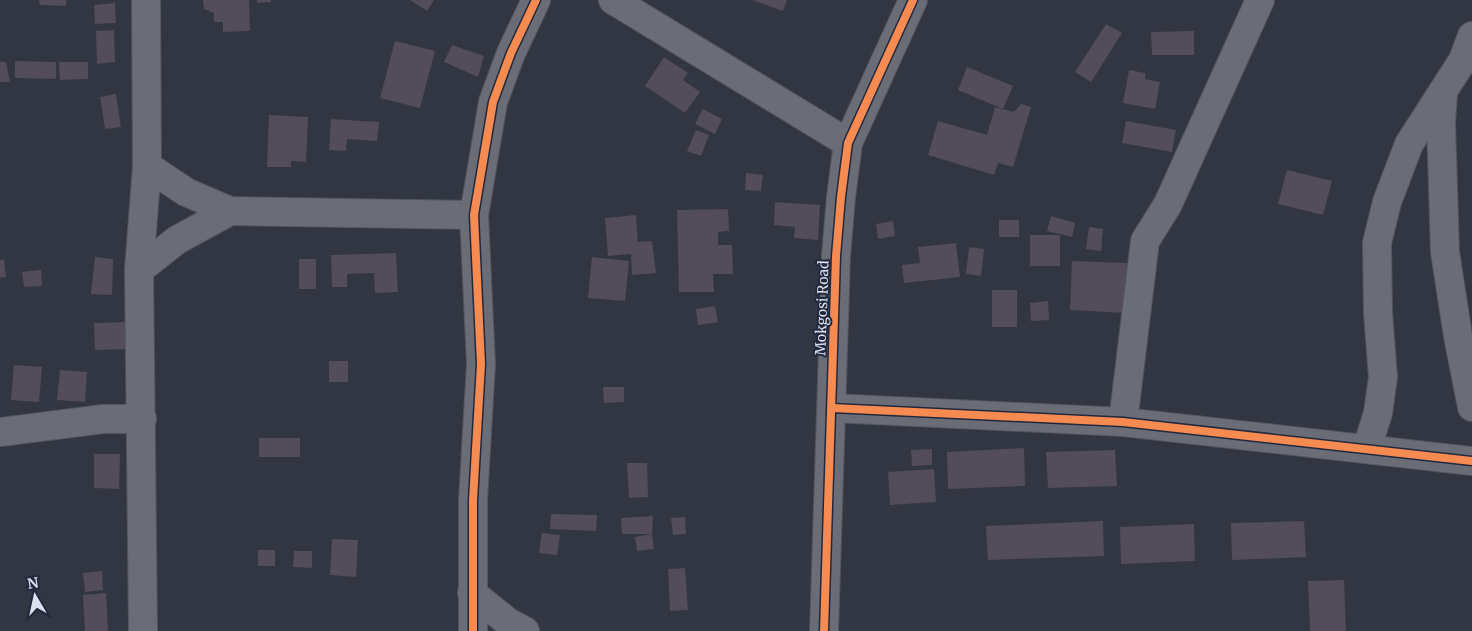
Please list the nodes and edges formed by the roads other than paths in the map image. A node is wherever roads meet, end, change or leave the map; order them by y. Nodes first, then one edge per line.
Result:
1 (146, 0) edge
2 (536, 0) edge
3 (613, 0) edge
4 (913, 0) edge
5 (1260, 0) edge
6 (1472, 36) edge
7 (1443, 92) junction
8 (848, 143) junction
9 (147, 166) junction
10 (230, 211) junction
11 (474, 215) junction
12 (139, 270) junction
13 (1472, 407) edge
14 (832, 408) junction
15 (142, 419) junction
16 (1123, 422) junction
17 (0, 432) edge
18 (1367, 448) junction
19 (1472, 460) edge
20 (472, 593) junction
21 (143, 631) edge
22 (473, 631) edge
23 (525, 631) edge
24 (824, 631) edge

1 - 9 street
2 - 11 street
3 - 8 street
4 - 8 street, Mokgosi Road
5 - 16 street
6 - 7 street
7 - 13 street
7 - 18 street
8 - 14 street, Mokgosi Road
9 - 10 street
9 - 12 street
10 - 11 street
10 - 12 street
11 - 20 street
12 - 15 street
14 - 16 street
14 - 24 street, Mokgosi Road
15 - 17 street
15 - 21 street
16 - 18 street
18 - 19 street
20 - 22 street
20 - 23 street

